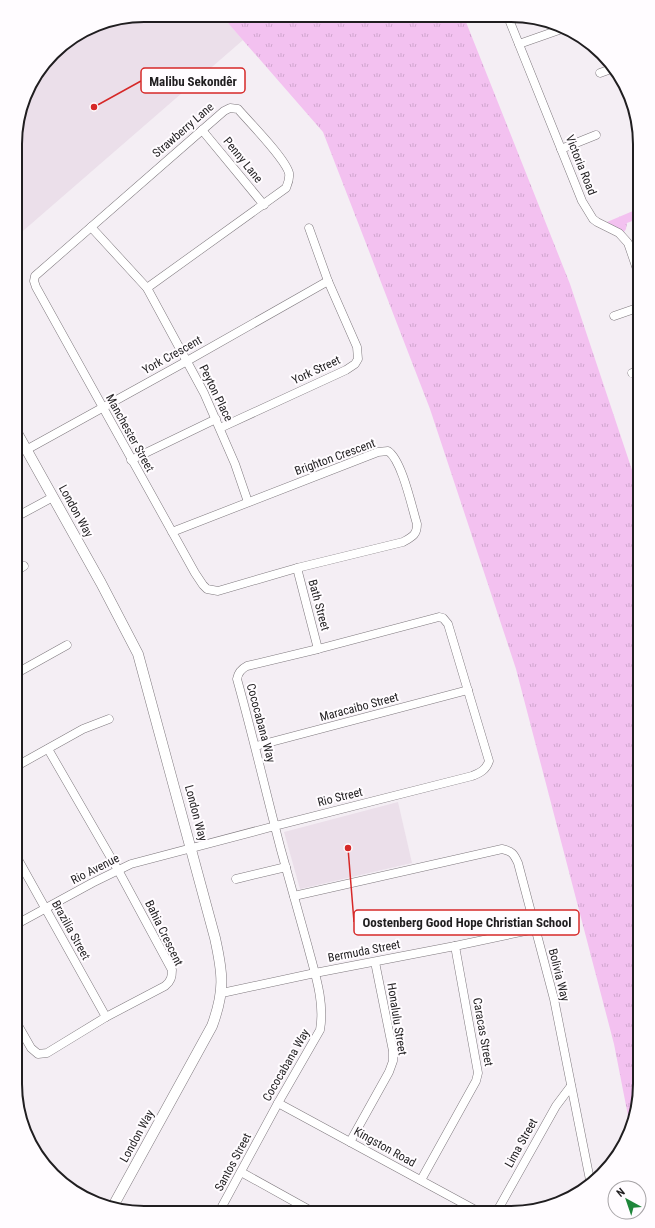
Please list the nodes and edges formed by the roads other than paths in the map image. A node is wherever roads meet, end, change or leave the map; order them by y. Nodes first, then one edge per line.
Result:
1 (510, 22) edge
2 (556, 31) edge
3 (519, 44) junction
4 (608, 70) edge
5 (600, 73) dead end
6 (202, 130) junction
7 (596, 135) dead end
8 (561, 149) junction
9 (264, 205) junction
10 (91, 226) junction
11 (309, 228) dead end
12 (633, 252) edge
13 (35, 276) joint
14 (328, 281) junction
15 (147, 288) junction
16 (633, 309) edge
17 (614, 316) dead end
18 (187, 361) junction
19 (103, 408) junction
20 (216, 419) junction
21 (220, 428) junction
22 (22, 442) edge
23 (26, 450) junction
24 (131, 460) junction
25 (53, 497) junction
26 (248, 502) junction
27 (22, 514) edge
28 (172, 532) junction
29 (297, 568) junction
30 (218, 591) joint
31 (67, 645) dead end
32 (318, 649) junction
33 (22, 671) edge
34 (468, 690) junction
35 (109, 719) dead end
36 (256, 746) junction
37 (48, 749) junction
38 (489, 762) joint
39 (22, 763) edge
40 (275, 826) junction
41 (192, 849) junction
42 (22, 866) edge
43 (286, 867) junction
44 (118, 870) junction
45 (236, 879) dead end
46 (294, 896) junction
47 (46, 908) junction
48 (22, 921) edge
49 (535, 929) junction
50 (455, 946) junction
51 (375, 962) junction
52 (315, 973) junction
53 (222, 993) junction
54 (106, 1017) junction
55 (22, 1032) edge
56 (571, 1086) junction
57 (278, 1103) junction
58 (267, 1123) joint
59 (350, 1142) junction
60 (241, 1172) junction
61 (589, 1177) edge
62 (421, 1180) junction
63 (115, 1202) edge
64 (222, 1206) edge
65 (301, 1206) edge
66 (468, 1206) edge
67 (500, 1206) edge

1 - 3 street, Victoria Road
2 - 3 street
3 - 8 street, Victoria Road
4 - 5 street
6 - 9 street, Penny Lane
6 - 9 street, Strawberry Lane
6 - 10 street, Strawberry Lane
7 - 8 street
8 - 12 street, Victoria Road
9 - 15 street, Strawberry Lane
10 - 13 street, Strawberry Lane
10 - 15 street, Peyton Place
11 - 14 street, York Street
13 - 19 street, Manchester Street
14 - 18 street, York Crescent
14 - 21 street, York Street
15 - 18 street, Peyton Place
16 - 17 street
18 - 19 street, York Crescent
18 - 20 street, Peyton Place
19 - 23 street, York Crescent
19 - 24 street, Manchester Street
20 - 21 street, Peyton Place
20 - 24 street
21 - 26 street, Peyton Place
22 - 23 street, London Way
23 - 25 street, London Way
24 - 28 street, Manchester Street
25 - 27 street
25 - 41 street, London Way
26 - 28 street, Brighton Crescent
26 - 29 street, Brighton Crescent
28 - 30 street, Manchester Street
29 - 30 street, Brighton Crescent
29 - 32 street, Bath Street
31 - 33 street
32 - 34 street, Cococabana Way
32 - 36 street, Cococabana Way
34 - 36 street, Maracaibo Street
34 - 38 street, Cococabana Way
35 - 37 street
36 - 40 street, Cococabana Way
37 - 39 street
37 - 44 street, Bahia Crescent
38 - 40 street, Rio Street
40 - 41 street, Rio Street
40 - 43 street, Cococabana Way
41 - 44 street, Rio Avenue
41 - 53 street, London Way
42 - 47 street, Brazilia Street
43 - 45 street
43 - 46 street, Cococabana Way
44 - 47 street, Rio Avenue
44 - 54 street, Bahia Crescent
46 - 49 street, Bolivia Way
46 - 52 street, Cococabana Way
47 - 48 street, Rio Avenue
47 - 54 street, Brazilia Street
49 - 50 street, Bermuda Street
49 - 56 street, Bolivia Way
50 - 51 street, Bermuda Street
50 - 62 street, Caracas Street
51 - 52 street, Bermuda Street
51 - 59 street, Honalulu Street
52 - 53 street, Bermuda Street
52 - 57 street, Cococabana Way
53 - 63 street, London Way
54 - 55 street, Bahia Crescent
56 - 61 street, Bolivia Way
56 - 67 street, Lima Street
57 - 58 street, Cococabana Way
57 - 59 street, Kingston Road
58 - 60 street, Santos Street
59 - 62 street, Kingston Road
60 - 64 street, Santos Street
60 - 65 street
62 - 66 street, Kingston Road

